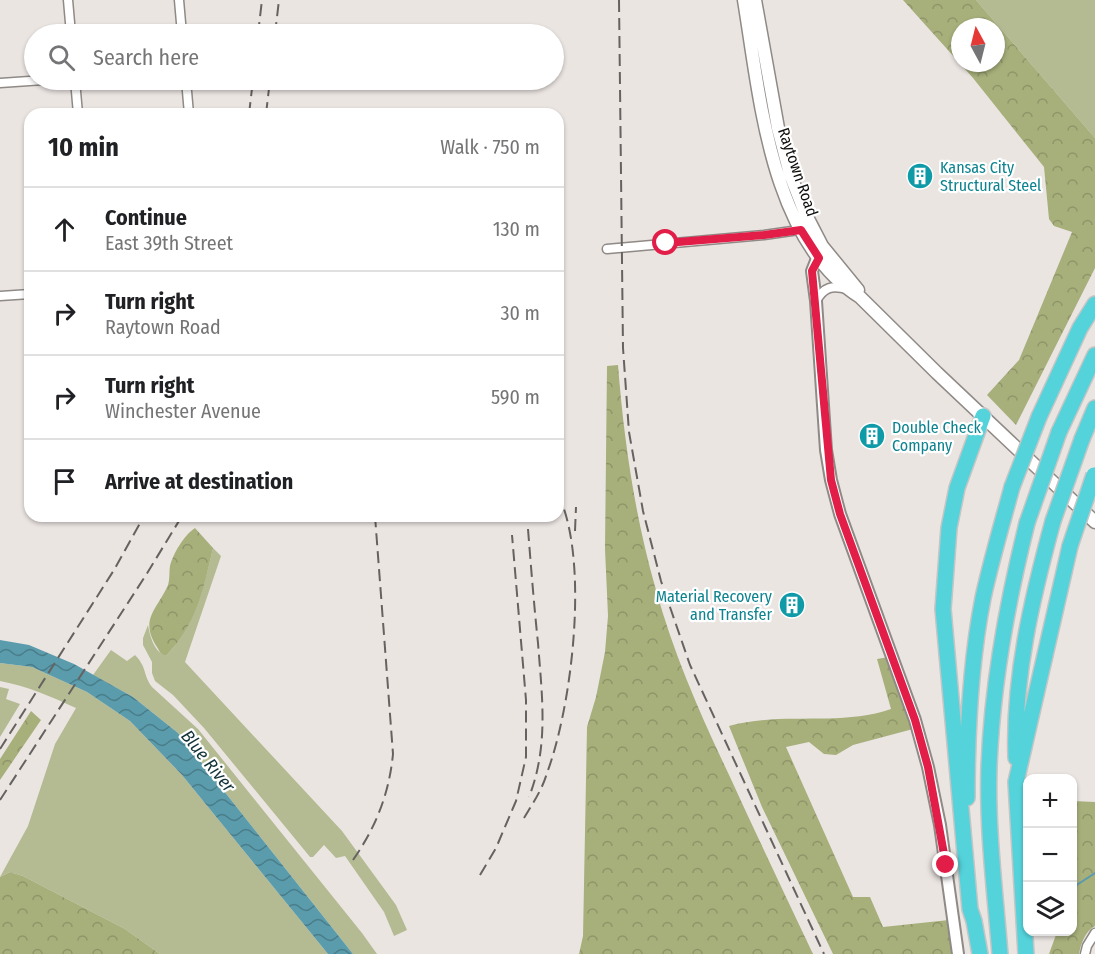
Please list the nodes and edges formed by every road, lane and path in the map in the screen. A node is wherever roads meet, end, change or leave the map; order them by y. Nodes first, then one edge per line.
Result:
1 (68, 0) edge
2 (178, 0) edge
3 (744, 0) edge
4 (755, 0) edge
5 (70, 24) edge
6 (181, 24) edge
7 (24, 81) edge
8 (0, 83) edge
9 (765, 88) junction
10 (76, 90) edge
11 (187, 90) edge
12 (77, 108) edge
13 (188, 108) edge
14 (807, 229) junction
15 (607, 249) dead end
16 (823, 255) junction
17 (849, 290) junction
18 (24, 294) edge
19 (0, 296) edge
20 (860, 297) junction
21 (816, 301) junction
22 (1095, 304) edge
23 (1095, 355) edge
24 (1095, 408) edge
25 (982, 416) junction
26 (1094, 474) edge
27 (1095, 522) edge
28 (1016, 782) junction
29 (974, 921) junction
30 (1095, 933) edge
31 (958, 954) edge
32 (980, 954) edge
33 (1000, 954) edge
34 (1026, 954) edge
35 (1085, 954) edge

1 - 5 street
2 - 6 street
3 - 9 main road, Raytown Road
4 - 9 main road, Raytown Road
7 - 8 street
9 - 14 main road, Raytown Road
10 - 12 street
11 - 13 street
14 - 15 street
14 - 16 main road, Raytown Road
16 - 17 main road, Raytown Road
16 - 20 main road, Raytown Road
16 - 21 street
17 - 20 main road, Raytown Road
17 - 21 street
18 - 19 street
20 - 25 main road, Raytown Road
21 - 31 street
22 - 29 highway, bridge
23 - 33 highway, bridge
24 - 28 highway, bridge
25 - 27 main road, Raytown Road
25 - 29 highway
26 - 28 highway, bridge
28 - 34 highway
29 - 32 highway
30 - 35 street

